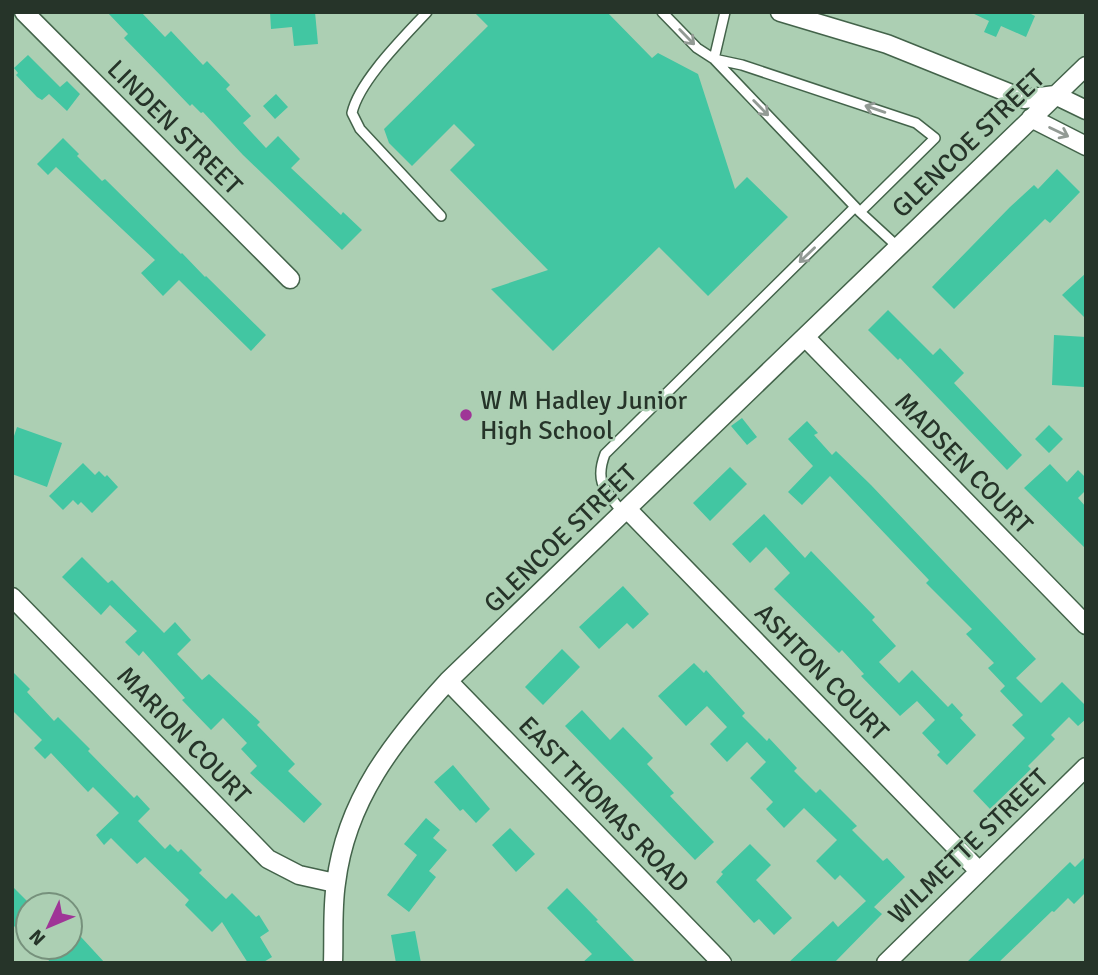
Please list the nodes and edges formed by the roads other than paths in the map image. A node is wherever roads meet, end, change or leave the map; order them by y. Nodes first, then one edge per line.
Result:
1 (23, 12) edge
2 (427, 12) edge
3 (663, 12) edge
4 (725, 12) edge
5 (780, 12) edge
6 (713, 59) junction
7 (1086, 66) edge
8 (1055, 95) junction
9 (1086, 110) edge
10 (1031, 118) junction
11 (1086, 146) edge
12 (858, 209) junction
13 (440, 216) dead end
14 (898, 247) junction
15 (290, 279) dead end
16 (805, 337) junction
17 (625, 511) junction
18 (12, 597) edge
19 (1086, 625) edge
20 (448, 681) junction
21 (1086, 767) edge
22 (979, 871) junction
23 (335, 883) junction
24 (333, 963) edge
25 (722, 963) edge
26 (886, 963) edge

1 - 15 street, LINDEN STREET
2 - 13 lane
3 -> 6 lane
4 - 6 lane
5 - 8 street
6 -> 12 lane
12 -> 6 lane
7 - 8 street, GLENCOE STREET
8 - 9 street
8 - 10 street, GLENCOE STREET
10 -> 11 street
10 - 14 street, GLENCOE STREET
12 - 14 lane
12 -> 17 lane
14 - 16 street, GLENCOE STREET
16 - 17 street, GLENCOE STREET
16 - 19 street, MADSEN COURT
17 - 20 street, GLENCOE STREET
17 - 22 street, ASHTON COURT
18 - 23 street, MARION COURT
20 - 23 street, GLENCOE STREET
20 - 25 street, EAST THOMAS ROAD
21 - 22 street, WILMETTE STREET
22 - 26 street, WILMETTE STREET
23 - 24 street, GLENCOE STREET

